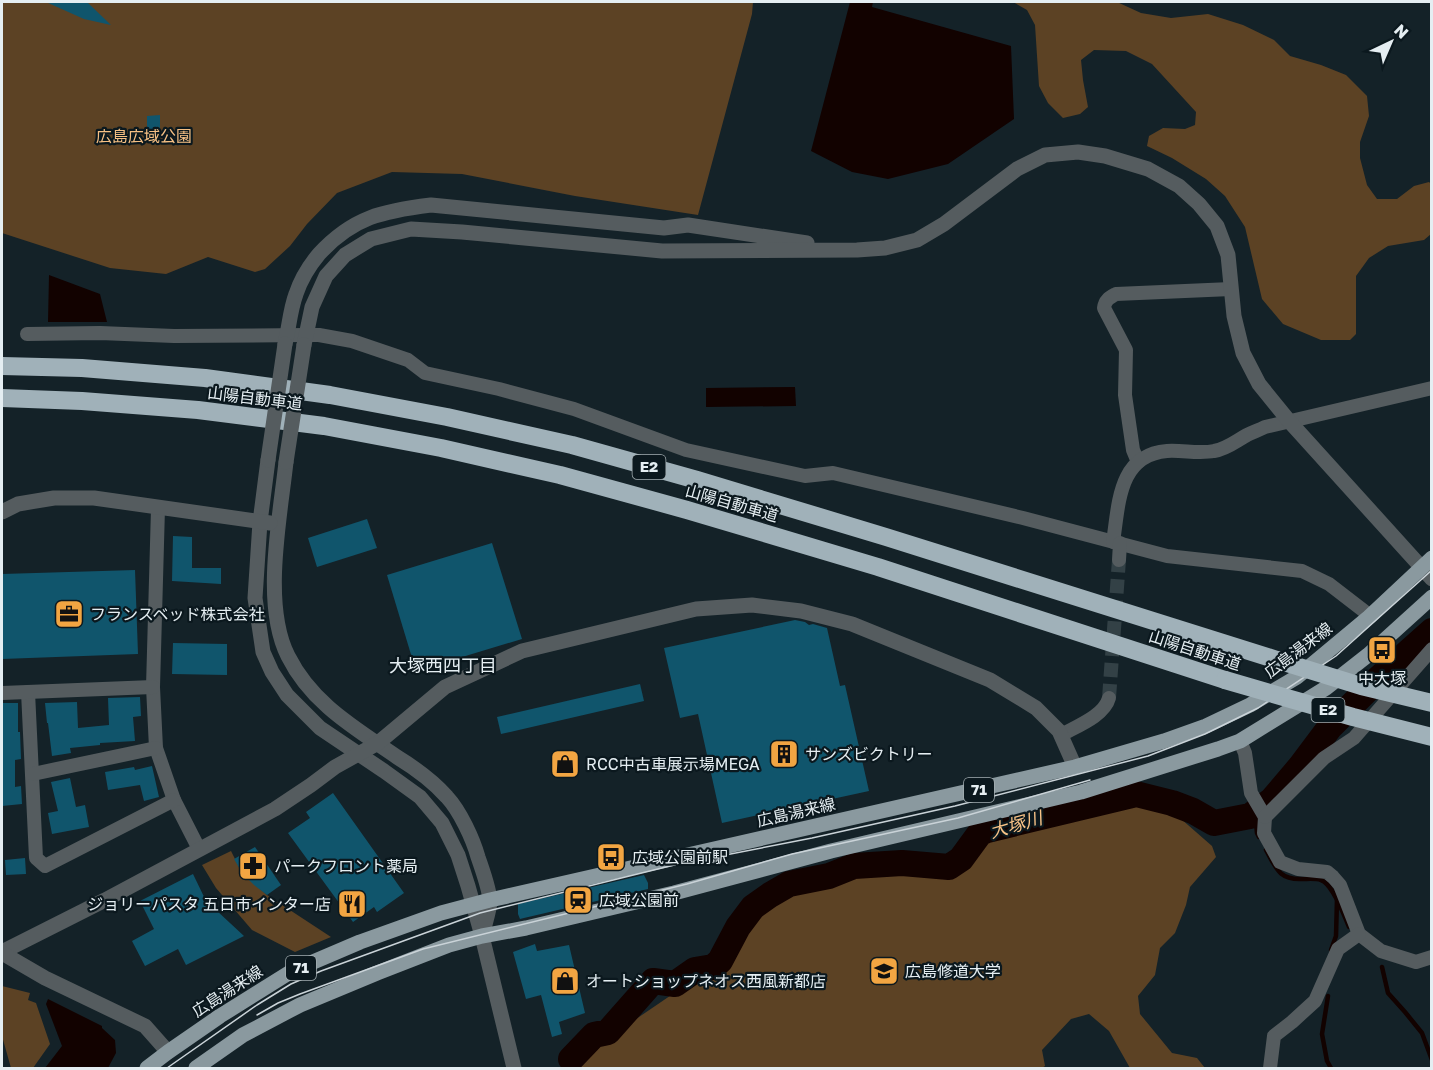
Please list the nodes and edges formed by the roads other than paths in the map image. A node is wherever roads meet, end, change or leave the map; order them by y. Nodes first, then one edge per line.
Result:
1 (857, 250) junction
2 (1231, 289) junction
3 (27, 334) dead end
4 (286, 339) junction
5 (305, 340) junction
6 (2, 366) edge
7 (1431, 388) edge
8 (2, 398) edge
9 (1288, 421) junction
10 (1137, 462) junction
11 (158, 508) junction
12 (2, 512) edge
13 (260, 522) junction
14 (279, 525) junction
15 (1116, 542) junction
16 (1119, 560) tunnel mouth
17 (1428, 568) edge
18 (1431, 597) edge
19 (1370, 617) junction
20 (1431, 649) edge
21 (153, 687) junction
22 (28, 692) junction
23 (2, 693) edge
24 (1109, 698) tunnel mouth
25 (1431, 703) edge
26 (1061, 735) junction
27 (1431, 737) edge
28 (1240, 741) junction
29 (378, 743) junction
30 (156, 748) junction
31 (358, 754) junction
32 (1076, 767) junction
33 (33, 774) junction
34 (174, 800) junction
35 (1264, 817) junction
36 (200, 849) junction
37 (490, 900) junction
38 (473, 904) junction
39 (1359, 934) junction
40 (482, 936) junction
41 (2, 952) edge
42 (1431, 957) edge
43 (168, 1052) junction
44 (202, 1067) edge
45 (147, 1068) edge
46 (514, 1068) edge
47 (1270, 1068) edge

1 - 2 street
1 - 4 street
1 - 5 street
2 - 9 street
2 - 10 street
3 - 4 street
4 - 5 street
4 - 13 street, bridge
5 - 14 street, bridge
5 - 15 street
6 - 25 highway, 山陽自動車道 / E2, bridge
7 - 9 street
8 - 27 highway, 山陽自動車道 / E2, bridge
9 - 10 street
9 - 17 street
10 - 15 street
11 - 12 street
11 - 13 street
11 - 21 street
13 - 14 street
13 - 31 street
14 - 29 street
15 - 16 street
15 - 19 street
17 - 19 main road, 広島湯来線 / 71
18 - 28 main road, 71
19 - 32 main road, 広島湯来線 / 71
20 - 35 street
21 - 22 street
21 - 30 street
22 - 23 street
22 - 33 street
24 - 26 street
26 - 29 street
26 - 32 street
28 - 35 street
28 - 40 main road, 71
29 - 31 street
29 - 37 street
30 - 33 street
30 - 34 street
31 - 36 street
31 - 38 street
32 - 37 main road, 広島湯来線 / 71
33 - 34 street
34 - 36 street
35 - 39 street
36 - 41 street
37 - 38 main road, 広島湯来線 / 71
37 - 40 street
38 - 40 street
38 - 43 main road, 広島湯来線 / 71
39 - 42 street
39 - 47 street
40 - 44 main road, 71
40 - 46 street
41 - 43 street
43 - 45 main road, 広島湯来線 / 71

